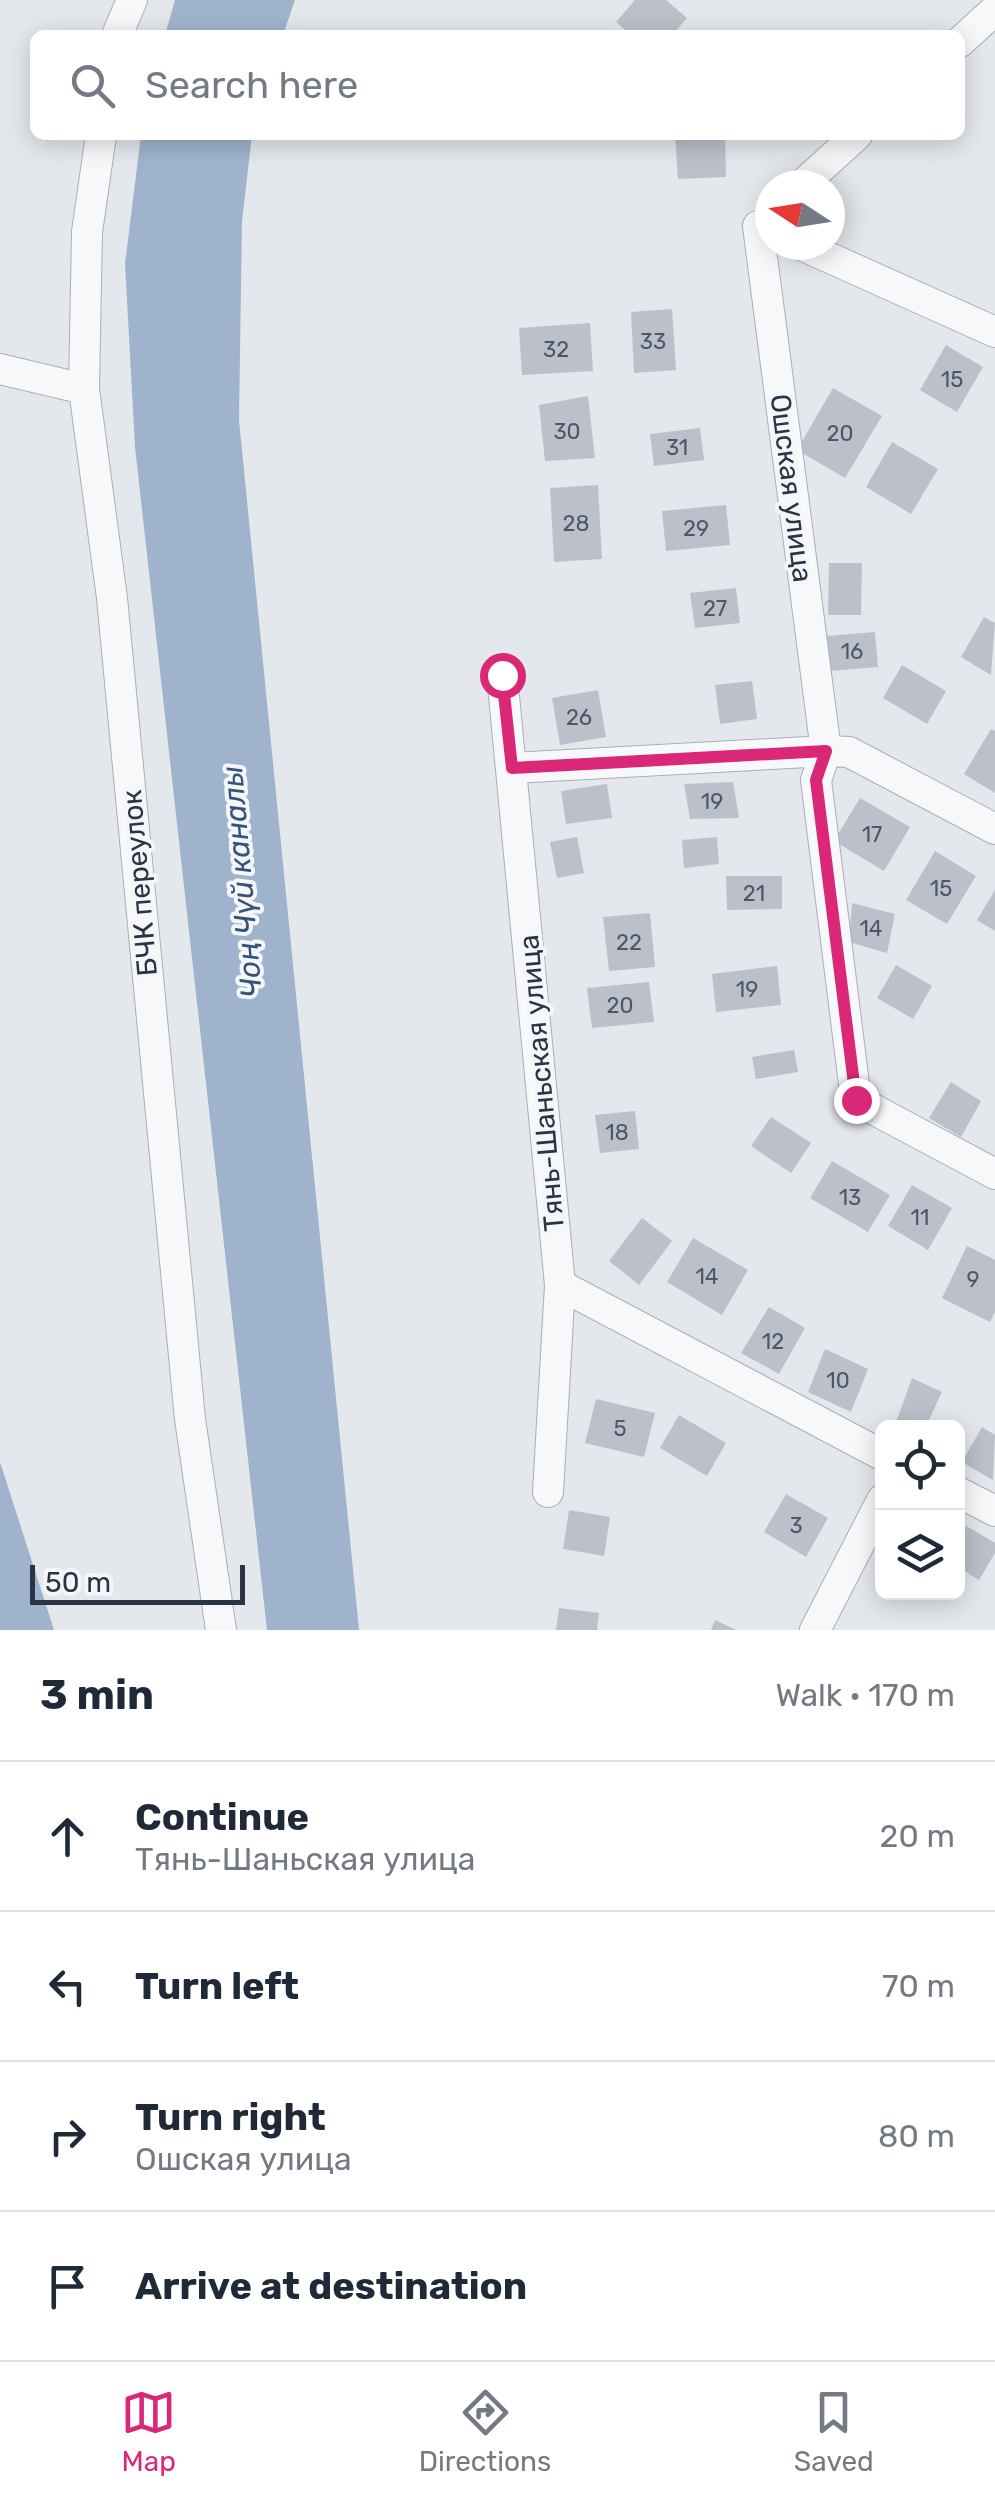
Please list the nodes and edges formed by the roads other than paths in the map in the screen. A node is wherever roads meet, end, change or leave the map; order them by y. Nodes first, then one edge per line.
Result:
1 (132, 0) edge
2 (995, 10) edge
3 (119, 30) edge
4 (965, 37) edge
5 (100, 140) edge
6 (852, 140) edge
7 (819, 170) edge
8 (770, 260) edge
9 (834, 260) edge
10 (995, 332) edge
11 (0, 369) edge
12 (84, 388) junction
13 (502, 675) dead end
14 (821, 766) junction
15 (512, 768) junction
16 (995, 828) edge
17 (995, 1174) edge
18 (560, 1285) junction
19 (875, 1451) edge
20 (548, 1492) dead end
21 (965, 1495) edge
22 (877, 1510) edge
23 (995, 1510) edge
24 (220, 1630) edge
25 (815, 1630) edge

1 - 3 street
2 - 4 street
5 - 12 street, БЧК переулок
6 - 7 street
8 - 14 street, Ошская улица
9 - 10 street
11 - 12 street
12 - 24 street, БЧК переулок
13 - 15 street, Тянь-Шаньская улица
14 - 15 street
14 - 16 street
14 - 17 street, Ошская улица
15 - 18 street, Тянь-Шаньская улица
18 - 19 street
18 - 20 street, Тянь-Шаньская улица
21 - 23 street
22 - 25 street

